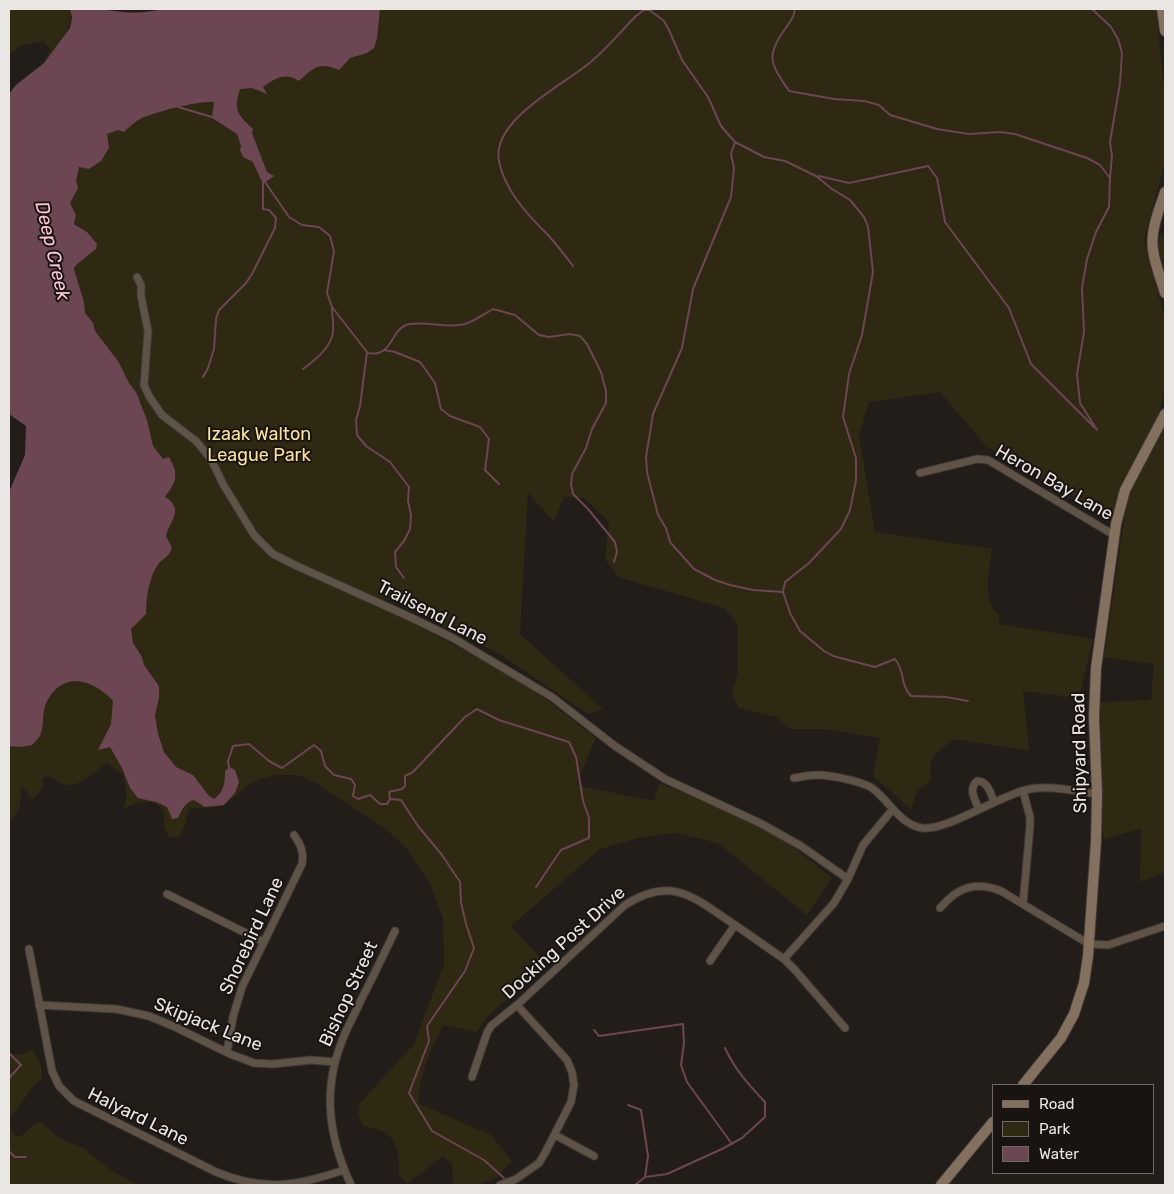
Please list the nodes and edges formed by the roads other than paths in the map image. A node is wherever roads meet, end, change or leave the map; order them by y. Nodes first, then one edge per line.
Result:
1 (1162, 9) edge
2 (1165, 31) edge
3 (1165, 192) edge
4 (137, 277) dead end
5 (1165, 293) edge
6 (1165, 414) edge
7 (920, 473) dead end
8 (1114, 535) junction
9 (794, 778) dead end
10 (1023, 791) junction
11 (1097, 794) junction
12 (994, 802) junction
13 (893, 809) junction
14 (979, 809) junction
15 (294, 835) dead end
16 (848, 879) junction
17 (167, 894) dead end
18 (1023, 904) junction
19 (940, 908) dead end
20 (735, 925) junction
21 (1165, 926) edge
22 (395, 931) dead end
23 (264, 942) junction
24 (1089, 944) junction
25 (29, 949) dead end
26 (784, 959) junction
27 (710, 961) dead end
28 (39, 1005) junction
29 (517, 1005) junction
30 (845, 1028) dead end
31 (227, 1052) junction
32 (335, 1062) junction
33 (472, 1077) dead end
34 (1024, 1084) edge
35 (992, 1123) edge
36 (554, 1135) junction
37 (594, 1156) dead end
38 (344, 1170) junction
39 (352, 1185) edge
40 (500, 1185) edge
41 (940, 1185) edge

1 - 2 street
3 - 5 street
4 - 16 street, Trailsend Lane
6 - 8 street, Shipyard Road
7 - 8 street, Heron Bay Lane
8 - 11 street, Shipyard Road
9 - 13 street
10 - 11 street
10 - 12 street
10 - 18 street
11 - 24 street, Shipyard Road
12 - 14 street
12 - 14 street
13 - 14 street
13 - 16 street
15 - 23 street, Shorebird Lane
16 - 26 street
17 - 23 street
18 - 19 street
18 - 24 street
20 - 26 street, Docking Post Drive
20 - 27 street
20 - 29 street, Docking Post Drive
21 - 24 street
22 - 32 street, Bishop Street
23 - 31 street, Shorebird Lane
24 - 34 street, Shipyard Road
25 - 28 street, Halyard Lane
26 - 30 street, Docking Post Drive
28 - 31 street, Skipjack Lane
28 - 38 street, Halyard Lane
29 - 33 street, Docking Post Drive
29 - 36 street
31 - 32 street, Skipjack Lane
32 - 38 street, Bishop Street
35 - 41 street
36 - 37 street
36 - 40 street
38 - 39 street, Bishop Street

